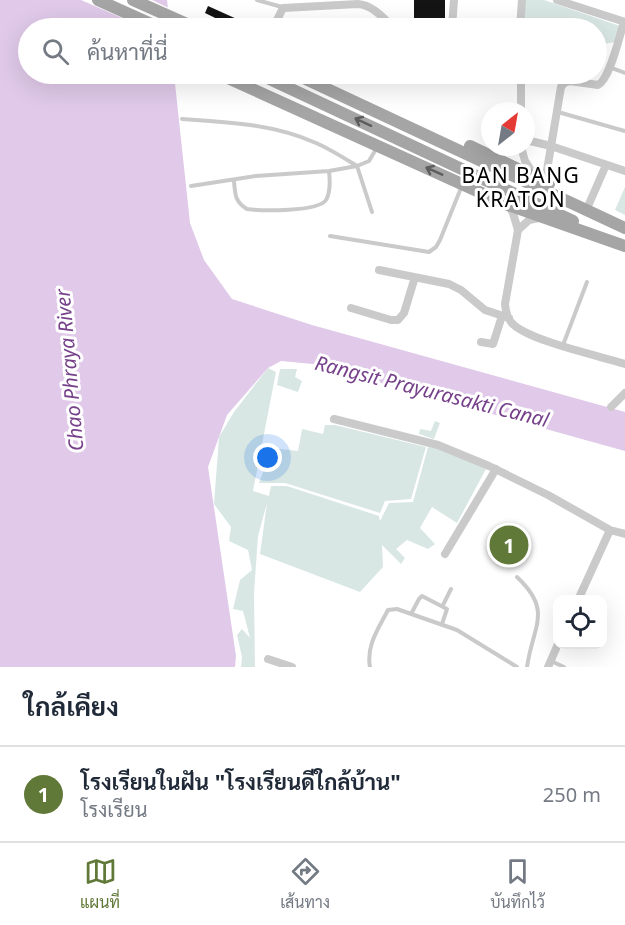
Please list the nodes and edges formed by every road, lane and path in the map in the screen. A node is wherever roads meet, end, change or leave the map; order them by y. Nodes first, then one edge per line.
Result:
1 (98, 0) edge
2 (133, 0) edge
3 (257, 0) edge
4 (454, 0) edge
5 (522, 0) edge
6 (557, 0) edge
7 (366, 2) edge
8 (283, 8) junction
9 (138, 18) edge
10 (174, 18) edge
11 (278, 18) edge
12 (383, 18) edge
13 (453, 18) edge
14 (521, 18) edge
15 (625, 22) edge
16 (609, 67) junction
17 (607, 71) edge
18 (625, 73) edge
19 (241, 84) edge
20 (281, 84) edge
21 (326, 84) edge
22 (327, 84) edge
23 (521, 84) edge
24 (563, 84) edge
25 (521, 102) edge
26 (557, 112) junction
27 (182, 119) dead end
28 (625, 131) edge
29 (535, 142) edge
30 (378, 146) junction
31 (551, 146) junction
32 (481, 152) edge
33 (490, 156) edge
34 (524, 156) edge
35 (606, 165) junction
36 (357, 166) junction
37 (329, 171) junction
38 (625, 171) edge
39 (540, 179) junction
40 (234, 181) junction
41 (463, 184) junction
42 (191, 186) dead end
43 (590, 204) junction
44 (508, 205) junction
45 (372, 212) dead end
46 (550, 220) junction
47 (625, 228) edge
48 (518, 230) junction
49 (330, 236) dead end
50 (625, 246) edge
51 (380, 270) dead end
52 (415, 277) junction
53 (587, 282) dead end
54 (351, 308) dead end
55 (506, 317) junction
56 (481, 342) dead end
57 (562, 345) junction
58 (625, 364) edge
59 (625, 393) edge
60 (611, 407) dead end
61 (334, 419) dead end
62 (496, 469) junction
63 (610, 530) junction
64 (625, 534) edge
65 (445, 554) dead end
66 (517, 577) dead end
67 (451, 589) dead end
68 (580, 595) edge
69 (443, 605) junction
70 (411, 614) junction
71 (442, 624) junction
72 (556, 649) edge
73 (268, 659) dead end
74 (549, 664) edge
75 (515, 666) edge
76 (292, 667) edge
77 (370, 667) edge
78 (527, 667) edge
79 (564, 667) edge

1 - 9 main road
2 - 10 main road
3 - 8 lane
4 - 13 street
5 - 14 street
6 - 15 street
7 - 8 street
7 - 12 street
8 - 11 street
15 - 16 street
16 - 17 street
16 - 18 lane
19 - 30 main road
50 -> 20 main road
21 - 47 main road
22 - 32 main road
23 - 25 street
24 - 26 street
26 - 28 lane
26 - 31 street
27 - 36 lane
29 - 31 street
30 - 36 lane
41 -> 30 main road
31 - 35 street
31 - 39 street
33 - 39 main road
34 - 39 street
35 - 38 street
35 - 43 street
36 - 37 lane
36 - 45 lane
37 - 40 lane
37 - 40 lane
39 - 43 main road
40 - 42 lane
41 - 44 main road
41 - 49 lane
43 - 47 main road
44 - 46 main road
44 - 48 street
46 - 48 street
46 - 50 main road
48 - 55 street
51 - 52 street
52 - 54 street
52 - 55 street
53 - 57 lane
55 - 56 street
55 - 57 street
57 - 58 street
59 - 60 street
61 - 62 street
62 - 63 street
62 - 65 street
63 - 64 street
63 - 68 street
66 - 78 lane
67 - 69 lane
69 - 70 lane
69 - 71 lane
70 - 71 lane
70 - 77 lane
71 - 75 lane
72 - 74 street
73 - 76 street
74 - 79 lane

